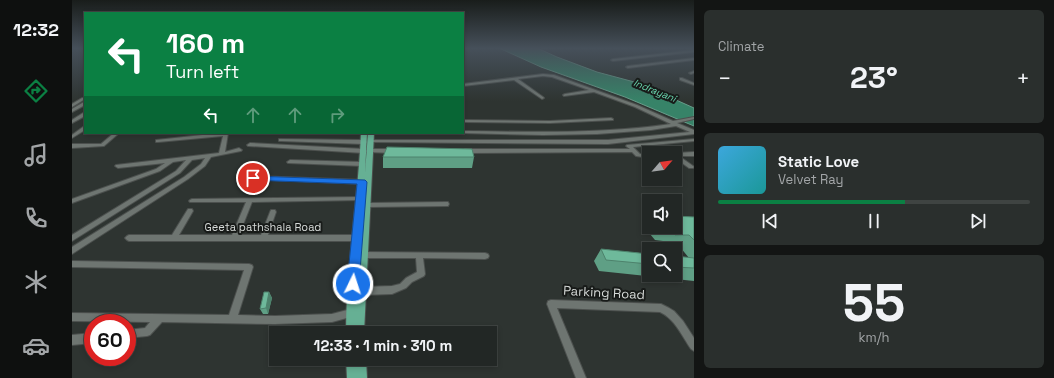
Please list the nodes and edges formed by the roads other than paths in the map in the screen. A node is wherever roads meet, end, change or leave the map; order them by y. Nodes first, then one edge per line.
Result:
1 (639, 66) edge
2 (628, 67) dead end
3 (515, 79) junction
4 (681, 79) dead end
5 (694, 84) edge
6 (464, 85) edge
7 (594, 91) junction
8 (565, 95) dead end
9 (542, 98) dead end
10 (84, 101) edge
11 (72, 106) edge
12 (72, 111) edge
13 (84, 115) edge
14 (694, 118) edge
15 (610, 120) dead end
16 (464, 121) edge
17 (72, 122) edge
18 (675, 122) junction
19 (84, 129) edge
20 (464, 132) edge
21 (694, 133) edge
22 (116, 134) edge
23 (217, 134) edge
24 (225, 134) edge
25 (368, 137) edge
26 (72, 138) edge
27 (281, 140) dead end
28 (694, 140) edge
29 (158, 141) dead end
30 (250, 145) dead end
31 (72, 146) edge
32 (239, 150) dead end
33 (367, 151) junction
34 (402, 151) edge
35 (458, 151) edge
36 (632, 151) junction
37 (221, 154) junction
38 (694, 154) edge
39 (210, 155) junction
40 (642, 155) edge
41 (682, 155) edge
42 (194, 158) junction
43 (172, 160) junction
44 (682, 161) edge
45 (291, 164) dead end
46 (363, 164) junction
47 (118, 166) dead end
48 (690, 167) edge
49 (253, 178) dead end
50 (365, 182) junction
51 (360, 199) junction
52 (250, 200) junction
53 (72, 201) edge
54 (192, 201) dead end
55 (446, 204) dead end
56 (368, 205) junction
57 (190, 211) dead end
58 (273, 212) dead end
59 (72, 238) edge
60 (129, 238) dead end
61 (174, 238) junction
62 (234, 238) junction
63 (264, 238) junction
64 (357, 238) junction
65 (366, 238) junction
66 (72, 251) edge
67 (355, 255) junction
68 (364, 255) junction
69 (419, 256) junction
70 (486, 256) dead end
71 (72, 264) edge
72 (362, 291) junction
73 (351, 313) junction
74 (72, 317) edge
75 (160, 318) junction
76 (232, 320) junction
77 (351, 326) edge
78 (360, 326) edge
79 (136, 333) edge
80 (84, 339) edge
81 (72, 340) edge
82 (694, 346) edge
83 (352, 366) edge
84 (360, 366) edge
85 (352, 378) edge
86 (361, 378) edge
87 (581, 378) edge

1 - 2 street
3 - 6 street
3 - 7 street
3 - 9 street
4 - 5 street
7 - 8 street
7 - 18 street
10 - 11 street
10 - 12 street
13 - 17 street
14 - 18 street
15 - 16 street
18 - 20 street
18 - 21 street
19 - 26 street
21 - 25 street
22 - 31 street
23 - 29 street
24 - 37 street
25 - 27 street
25 - 33 main road
28 - 36 street
30 - 33 street
32 - 37 street
33 - 34 street
33 - 46 main road
33 - 50 main road
35 - 36 street
36 - 40 street
37 - 39 street
38 - 41 street
39 - 42 street
39 - 66 street
42 - 43 street
42 - 59 street
43 - 47 street
43 - 53 street
44 - 48 street
45 - 46 street
46 - 50 main road
49 - 50 street
50 - 51 main road
50 - 56 main road
51 - 52 street
51 - 64 main road
52 - 54 street
52 - 62 street
55 - 56 street
56 - 65 main road
57 - 61 street
58 - 63 street
60 - 61 street, Geeta pathshala Road
61 - 62 street, Geeta pathshala Road
62 - 63 street, Geeta pathshala Road
63 - 64 street, Geeta pathshala Road
64 - 65 street, Geeta pathshala Road
64 - 67 main road
65 - 68 main road
67 - 68 street
67 - 73 main road
68 - 69 street
68 - 72 main road
69 - 70 street
69 - 72 street
71 - 76 street
72 - 78 main road
73 - 76 street
73 - 77 main road
74 - 75 street
75 - 76 street
75 - 79 street
80 - 81 street
82 - 87 street, Parking Road
83 - 85 main road
84 - 86 main road

